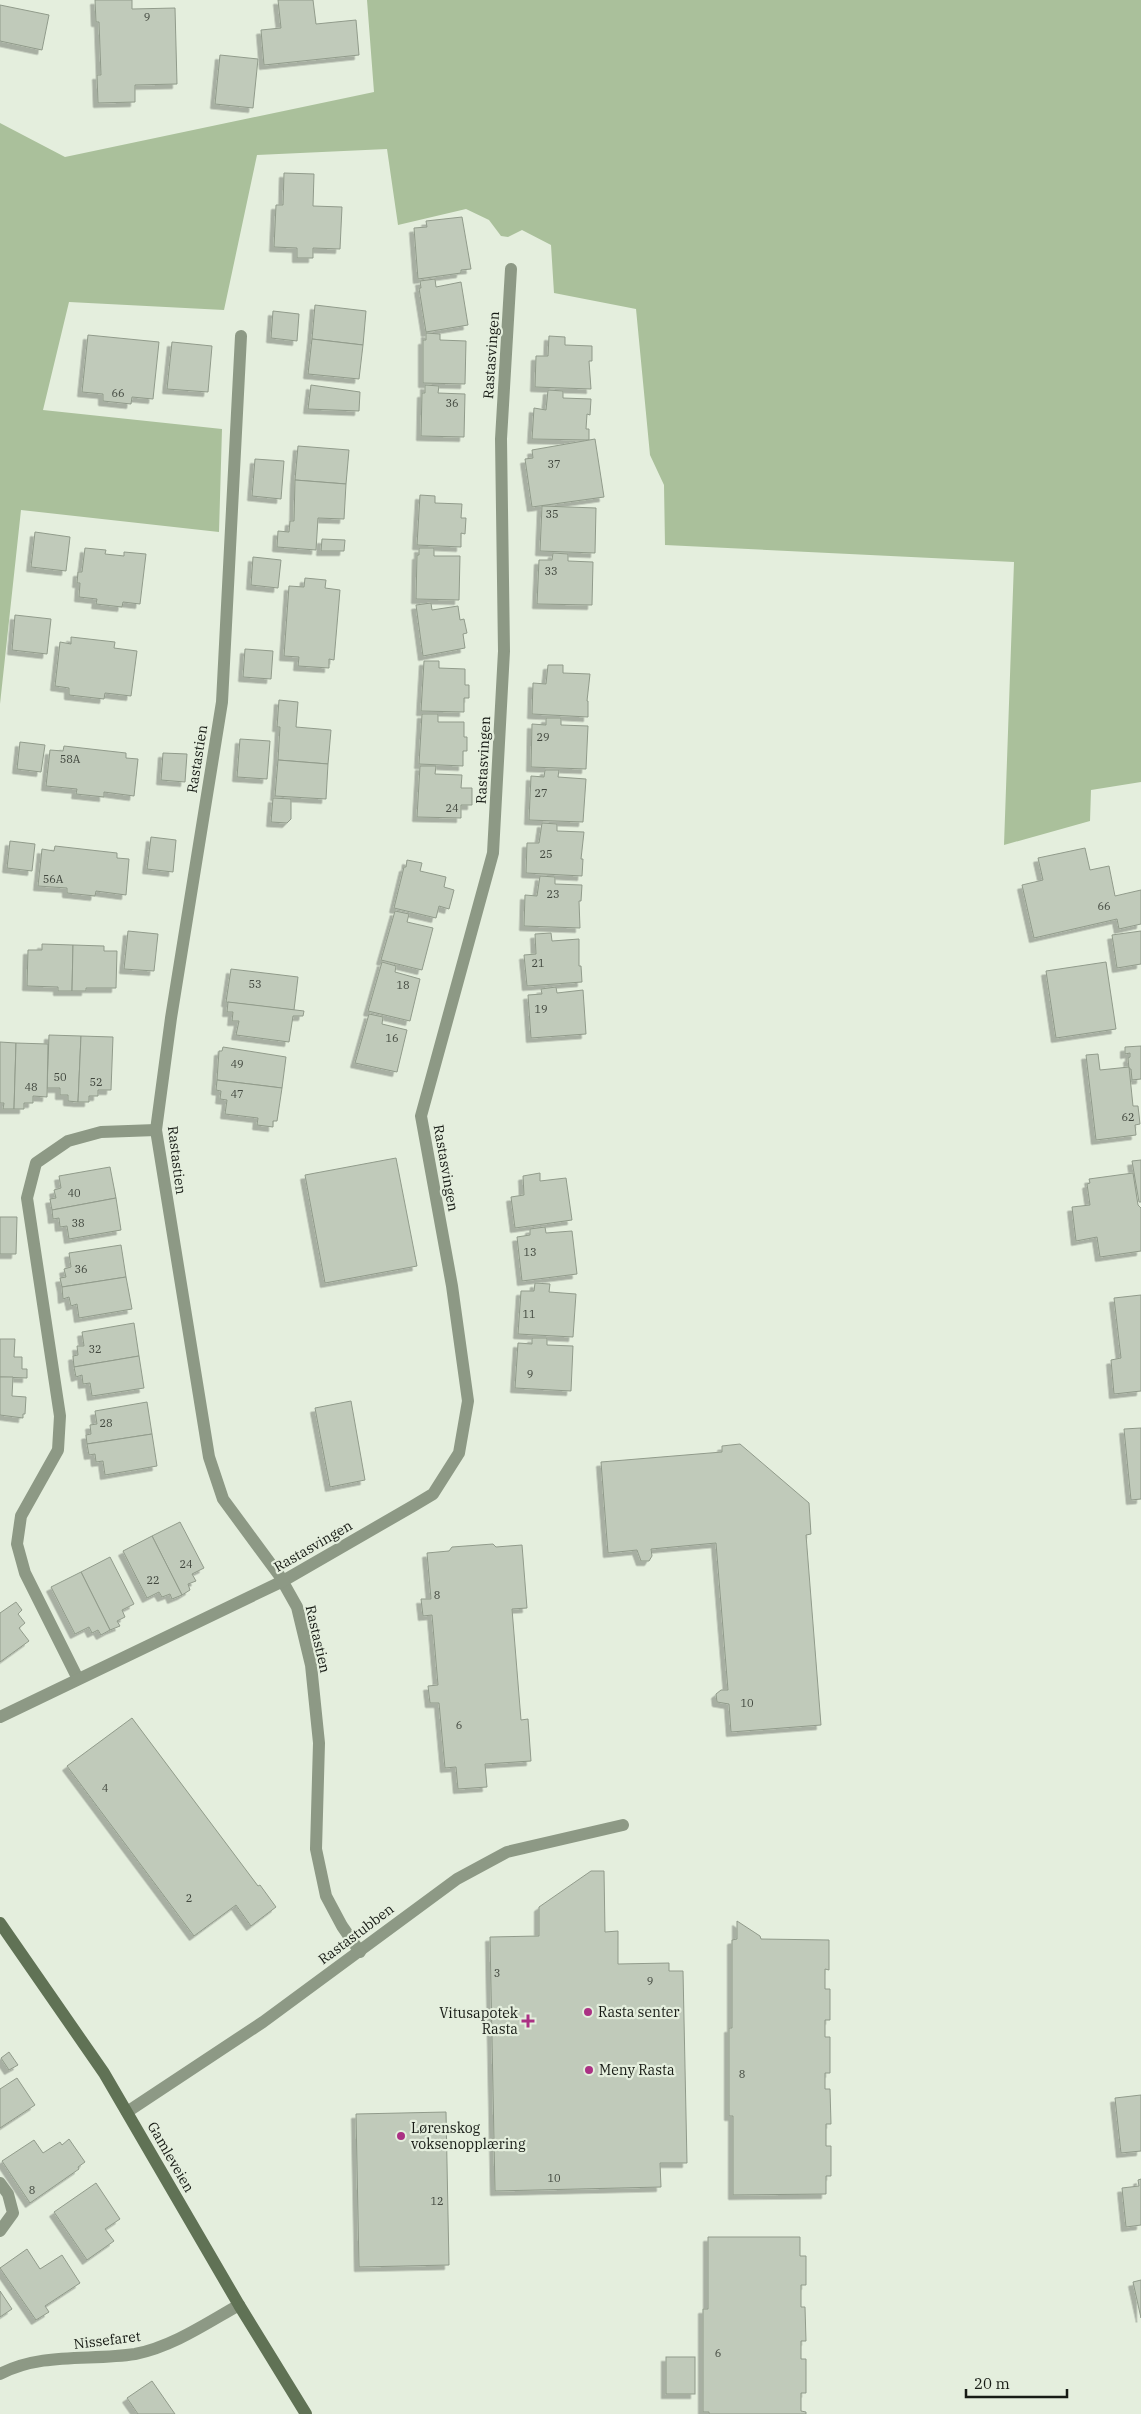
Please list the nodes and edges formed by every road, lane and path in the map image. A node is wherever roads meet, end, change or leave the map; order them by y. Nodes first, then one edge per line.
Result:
1 (511, 269) dead end
2 (241, 336) dead end
3 (156, 1130) junction
4 (283, 1581) junction
5 (78, 1679) junction
6 (0, 1718) edge
7 (623, 1825) dead end
8 (0, 1923) edge
9 (360, 1952) junction
10 (127, 2112) junction
11 (0, 2183) edge
12 (0, 2231) edge
13 (239, 2305) junction
14 (0, 2374) edge
15 (306, 2414) edge

1 - 4 street, Rastasvingen
2 - 3 street, Rastastien
3 - 4 street, Rastastien
3 - 5 street
4 - 5 street, Rastasvingen
4 - 9 street, Rastastien
5 - 6 street, Rastasvingen
7 - 9 street, Rastastubben
8 - 10 main road, Gamleveien
9 - 10 street, Rastastubben
10 - 13 main road, Gamleveien
11 - 12 street
13 - 14 street, Nissefaret
13 - 15 main road, Gamleveien

